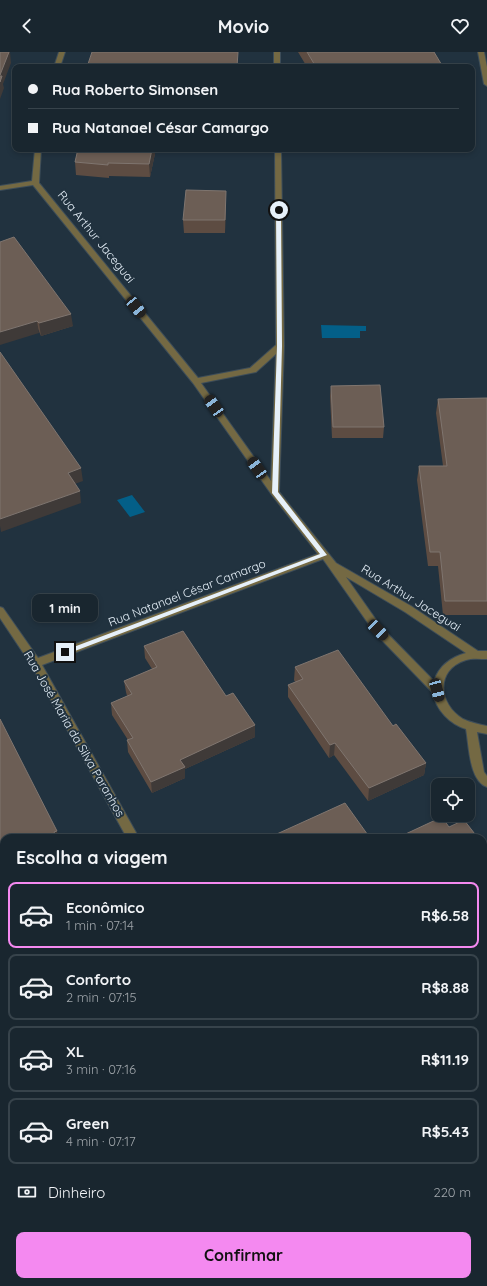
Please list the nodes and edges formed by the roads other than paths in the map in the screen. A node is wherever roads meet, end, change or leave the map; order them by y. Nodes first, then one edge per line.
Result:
1 (62, 52) edge
2 (277, 52) edge
3 (481, 52) edge
4 (59, 64) edge
5 (277, 64) edge
6 (487, 84) edge
7 (38, 152) edge
8 (278, 152) edge
9 (35, 183) junction
10 (0, 188) edge
11 (280, 346) junction
12 (196, 381) junction
13 (275, 493) junction
14 (324, 555) junction
15 (332, 564) junction
16 (0, 611) edge
17 (476, 655) junction
18 (487, 655) edge
19 (36, 663) junction
20 (437, 690) junction
21 (471, 727) junction
22 (487, 730) edge
23 (487, 783) edge
24 (131, 834) edge

1 - 4 street
2 - 5 street
3 - 6 street
7 - 9 street
8 - 11 street
9 - 10 street
9 - 12 street, Rua Arthur Jaceguai
11 - 12 street
11 - 13 street
12 - 13 street, Rua Arthur Jaceguai
13 - 14 street, Rua Arthur Jaceguai
14 - 15 street, Rua Arthur Jaceguai
14 - 19 street, Rua Natanael César Camargo
15 - 17 street, Rua Arthur Jaceguai
15 - 20 street, Rua Arthur Jaceguai
16 - 19 street, Rua José Maria da Silva Paranhos
17 - 18 street
17 - 20 street
19 - 24 street, Rua José Maria da Silva Paranhos
20 - 21 street
21 - 22 street
21 - 23 street

